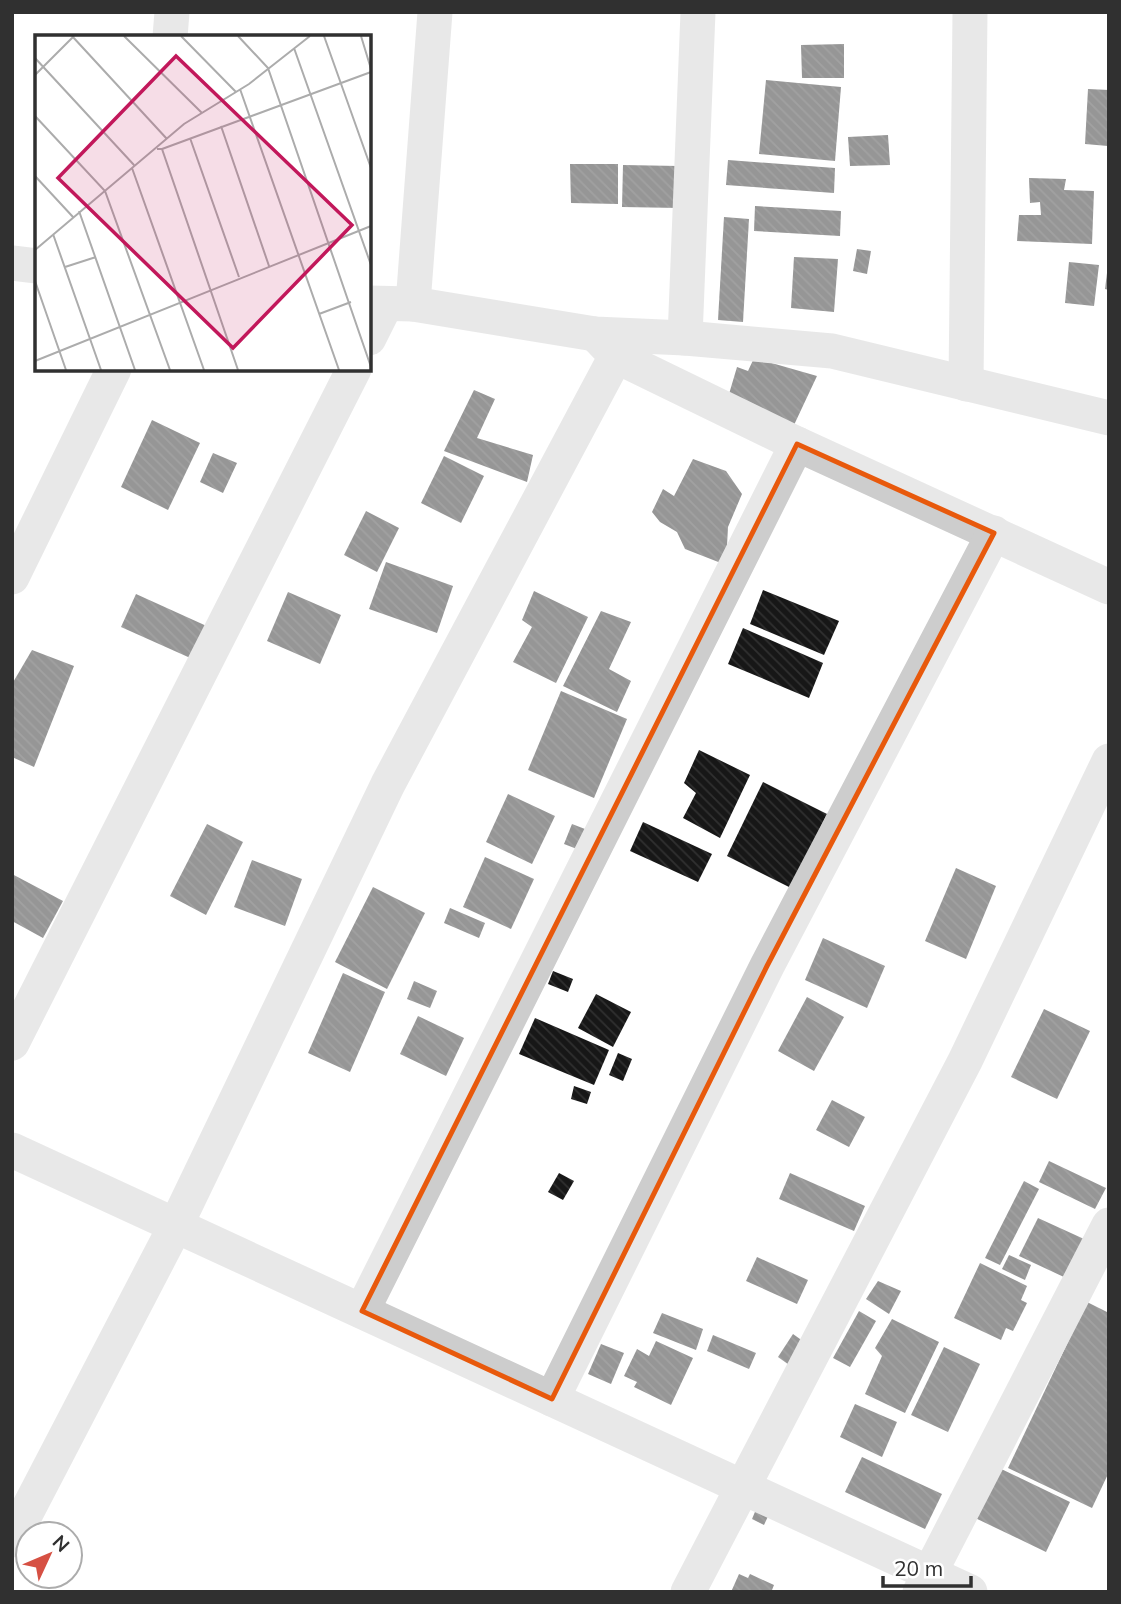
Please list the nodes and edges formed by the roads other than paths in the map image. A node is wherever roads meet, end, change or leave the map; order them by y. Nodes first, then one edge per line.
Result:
1 (172, 12) edge
2 (435, 12) edge
3 (698, 12) edge
4 (970, 12) edge
5 (170, 35) edge
6 (12, 263) edge
7 (35, 266) edge
8 (390, 303) edge
9 (371, 335) edge
10 (685, 338) junction
11 (606, 345) junction
12 (113, 371) edge
13 (353, 371) edge
14 (966, 384) junction
15 (1109, 418) edge
16 (797, 444) junction
17 (994, 533) junction
18 (12, 577) edge
19 (1109, 587) edge
20 (1109, 761) edge
21 (12, 1043) edge
22 (12, 1150) edge
23 (1109, 1224) edge
24 (176, 1225) junction
25 (362, 1311) junction
26 (552, 1399) junction
27 (742, 1486) junction
28 (12, 1540) edge
29 (924, 1582) edge
30 (688, 1592) edge
31 (970, 1592) edge

1 - 5 street
2 - 8 street
3 - 10 street
4 - 14 street
6 - 7 street
8 - 9 street
8 - 11 street
10 - 11 street
10 - 14 street
11 - 16 street
11 - 24 street
12 - 18 street
13 - 21 street
14 - 15 street
16 - 17 street
16 - 25 street
17 - 19 street
17 - 26 street
20 - 27 street
22 - 24 street
23 - 29 street
24 - 25 street
24 - 28 street
25 - 26 street
26 - 27 street
27 - 29 street
27 - 30 street
29 - 31 street

